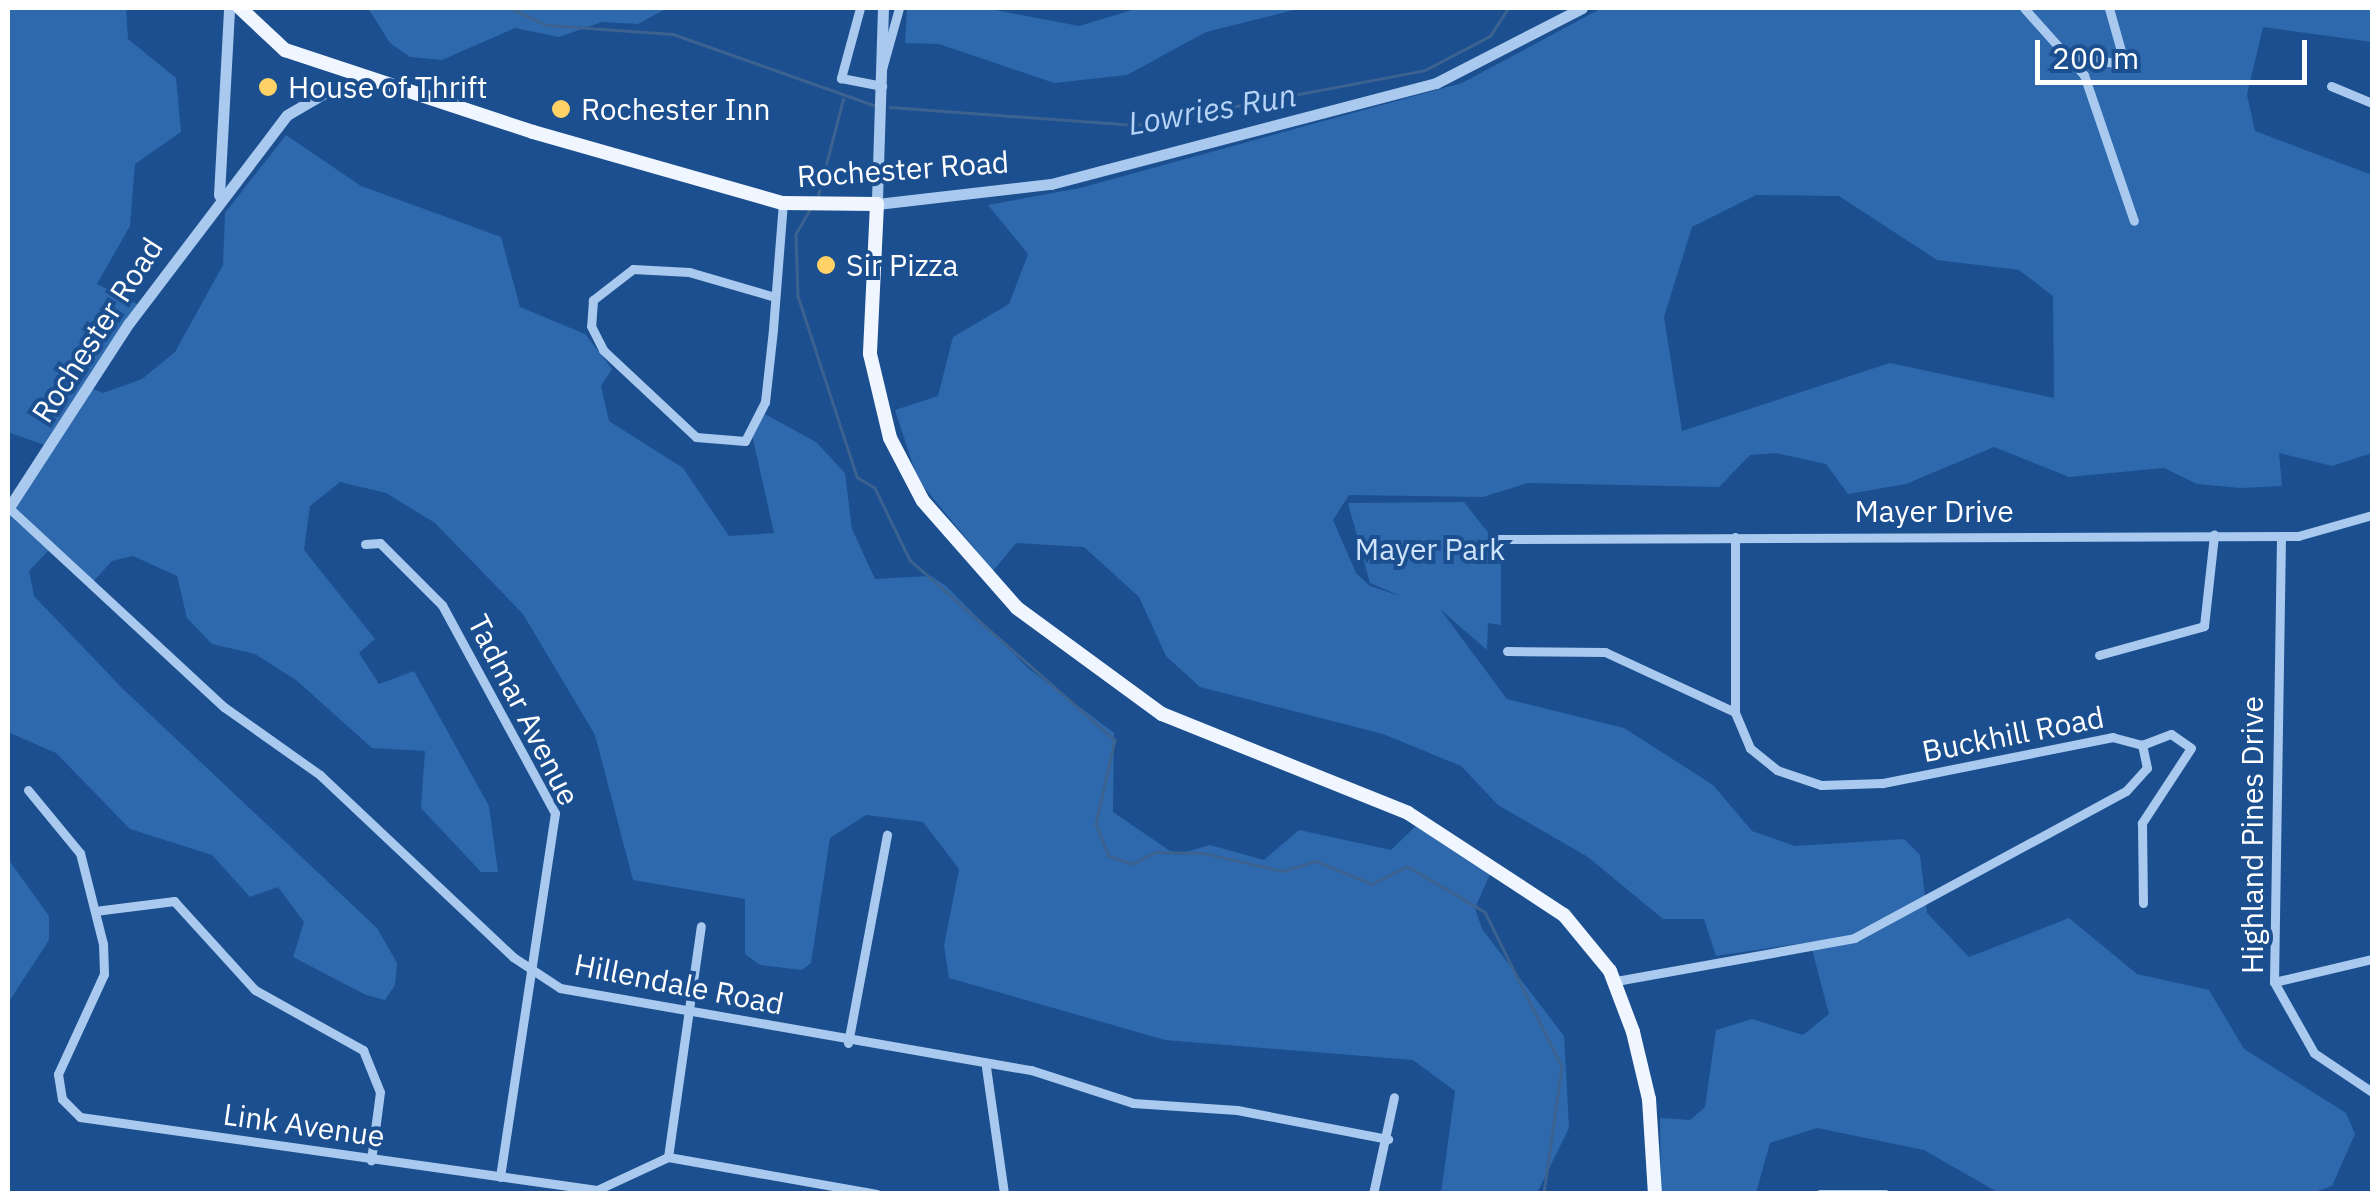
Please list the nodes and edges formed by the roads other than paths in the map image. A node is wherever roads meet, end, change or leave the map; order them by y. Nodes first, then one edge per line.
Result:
1 (229, 8) edge
2 (240, 8) edge
3 (860, 8) edge
4 (883, 8) edge
5 (899, 8) edge
6 (1582, 8) edge
7 (2024, 8) edge
8 (2109, 8) edge
9 (2069, 54) junction
10 (882, 70) junction
11 (390, 84) junction
12 (882, 86) junction
13 (2331, 86) dead end
14 (2372, 102) edge
15 (218, 199) junction
16 (783, 204) junction
17 (877, 204) junction
18 (2134, 221) dead end
19 (775, 297) junction
20 (8, 508) edge
21 (2372, 515) edge
22 (2214, 535) junction
23 (2280, 536) junction
24 (1735, 538) junction
25 (1492, 539) dead end
26 (365, 544) dead end
27 (1507, 651) dead end
28 (2099, 655) dead end
29 (1735, 712) junction
30 (2142, 745) junction
31 (28, 790) dead end
32 (887, 835) dead end
33 (2143, 903) dead end
34 (95, 911) junction
35 (701, 926) dead end
36 (2372, 959) edge
37 (536, 975) junction
38 (1616, 980) junction
39 (2274, 982) junction
40 (692, 1010) junction
41 (848, 1043) junction
42 (986, 1068) junction
43 (2372, 1092) edge
44 (1394, 1097) dead end
45 (1388, 1139) junction
46 (668, 1156) junction
47 (371, 1160) junction
48 (500, 1177) junction
49 (877, 1194) edge
50 (1004, 1194) edge
51 (1372, 1194) edge
52 (1655, 1194) edge
53 (1820, 1194) edge
54 (1885, 1194) edge

1 - 15 street
2 - 11 main road
3 - 12 street
4 - 10 street
5 - 10 street
6 - 17 street, Rochester Road
7 - 9 street
8 - 9 street
9 - 18 street
10 - 12 street
11 - 15 street, Rochester Road
11 - 16 main road, Rochester Road
12 - 17 street
13 - 14 street
15 - 20 street, Rochester Road
16 - 17 main road, Rochester Road
16 - 19 street
17 - 38 main road
19 - 19 street
20 - 37 street, Hillendale Road
21 - 23 street, Mayer Drive
22 - 23 street, Mayer Drive
22 - 24 street, Mayer Drive
22 - 28 street
23 - 39 street, Highland Pines Drive
24 - 25 street, Mayer Drive
24 - 29 street
26 - 37 street, Tadmar Avenue
27 - 29 street
29 - 30 street, Buckhill Road
30 - 33 street
30 - 38 street, Buckhill Road
31 - 34 street, Link Avenue
32 - 41 street
34 - 47 street
34 - 47 street, Link Avenue
35 - 40 street
36 - 39 street
37 - 40 street, Hillendale Road
37 - 48 street, Tadmar Avenue
38 - 52 main road
39 - 43 street, Highland Pines Drive
40 - 41 street, Hillendale Road
40 - 46 street
41 - 42 street, Hillendale Road
42 - 45 street, Hillendale Road
42 - 50 street
44 - 45 street
45 - 51 street
46 - 48 street, Link Avenue
46 - 49 street
47 - 48 street, Link Avenue
53 - 54 street

